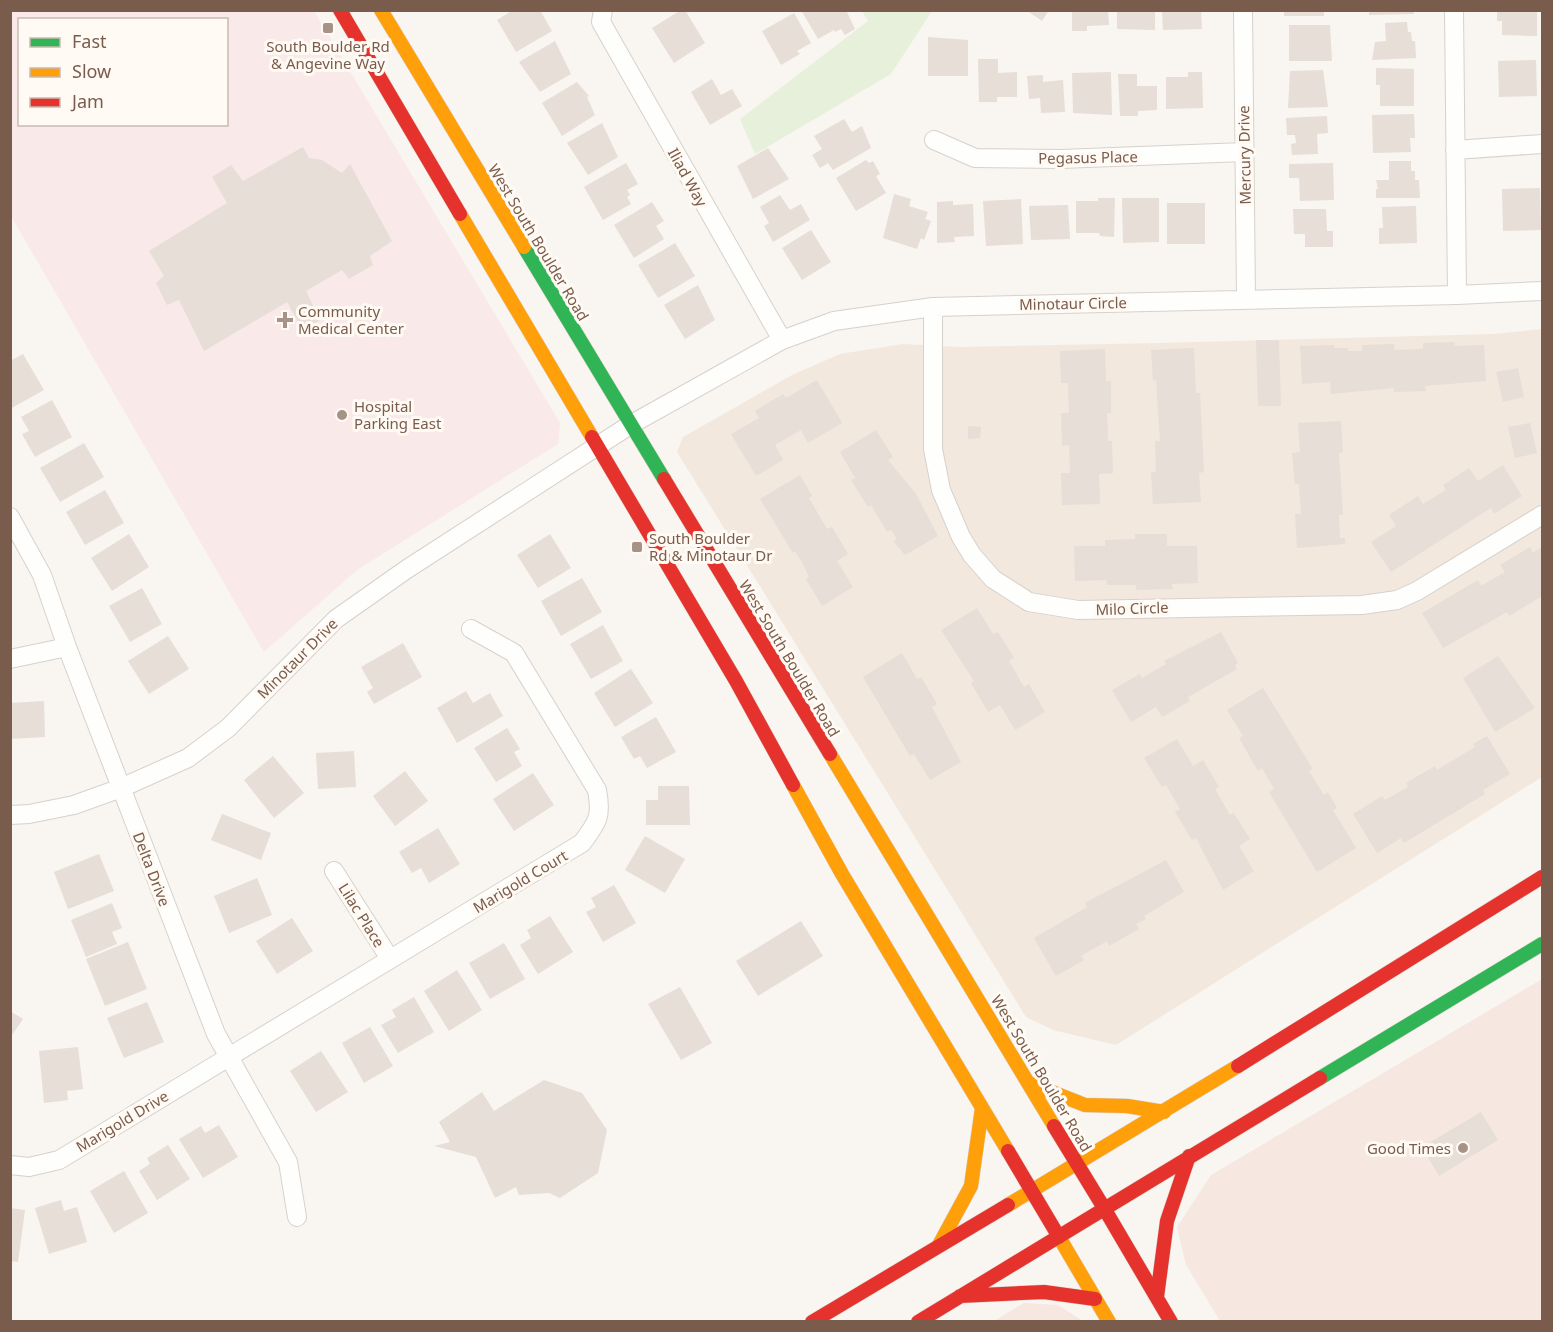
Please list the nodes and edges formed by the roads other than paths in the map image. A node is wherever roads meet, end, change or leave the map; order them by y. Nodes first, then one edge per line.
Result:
1 (340, 10) edge
2 (381, 10) edge
3 (603, 10) edge
4 (1243, 10) edge
5 (1454, 10) edge
6 (934, 140) dead end
7 (1542, 144) edge
8 (1455, 150) junction
9 (1244, 152) junction
10 (1542, 291) edge
11 (1457, 295) junction
12 (1246, 299) junction
13 (933, 307) junction
14 (782, 340) junction
15 (630, 425) junction
16 (599, 446) junction
17 (1542, 515) edge
18 (10, 517) edge
19 (471, 629) dead end
20 (67, 647) junction
21 (10, 659) edge
22 (121, 788) junction
23 (10, 815) edge
24 (334, 871) dead end
25 (1542, 877) edge
26 (1542, 944) edge
27 (390, 959) junction
28 (229, 1059) junction
29 (1029, 1083) junction
30 (982, 1108) junction
31 (1164, 1112) junction
32 (1189, 1156) junction
33 (1076, 1163) junction
34 (10, 1165) edge
35 (1031, 1190) junction
36 (1104, 1208) junction
37 (297, 1217) dead end
38 (1059, 1237) junction
39 (939, 1245) junction
40 (960, 1296) junction
41 (1157, 1297) junction
42 (1095, 1299) junction
43 (812, 1322) edge
44 (918, 1322) edge
45 (1109, 1322) edge
46 (1172, 1322) edge

1 - 16 main road
2 - 15 main road, West South Boulder Road
3 - 14 street, Iliad Way
4 - 9 street, Mercury Drive
5 - 8 street
6 - 9 street, Pegasus Place
7 - 8 street
8 - 11 street
9 - 12 street, Mercury Drive
10 - 11 street, Minotaur Circle
11 - 12 street, Minotaur Circle
12 - 13 street, Minotaur Circle
13 - 14 street, Minotaur Circle
13 - 17 street, Milo Circle
14 - 15 street, Minotaur Circle
15 - 16 street, Minotaur Drive
15 - 29 main road, West South Boulder Road
16 - 22 street, Minotaur Drive
16 - 30 main road
18 - 20 street, Delta Drive
19 - 27 street, Marigold Court
20 - 21 street
20 - 22 street, Delta Drive
22 - 23 street, Minotaur Drive
22 - 28 street, Delta Drive
24 - 27 street, Lilac Place
25 - 31 main road
26 - 32 main road
27 - 28 street, Marigold Court
28 - 34 street, Marigold Drive
28 - 37 street, Delta Drive
29 - 31 main road
29 - 33 main road, West South Boulder Road
30 - 35 main road
30 - 39 main road
31 - 33 main road
32 - 36 main road
32 - 41 main road
33 - 35 main road
33 - 36 main road, West South Boulder Road
35 - 38 main road
35 - 39 main road
36 - 38 main road
36 - 41 main road, West South Boulder Road
38 - 40 main road
38 - 42 main road
39 - 43 main road
40 - 42 main road
40 - 44 main road
41 - 46 main road, West South Boulder Road
42 - 45 main road

